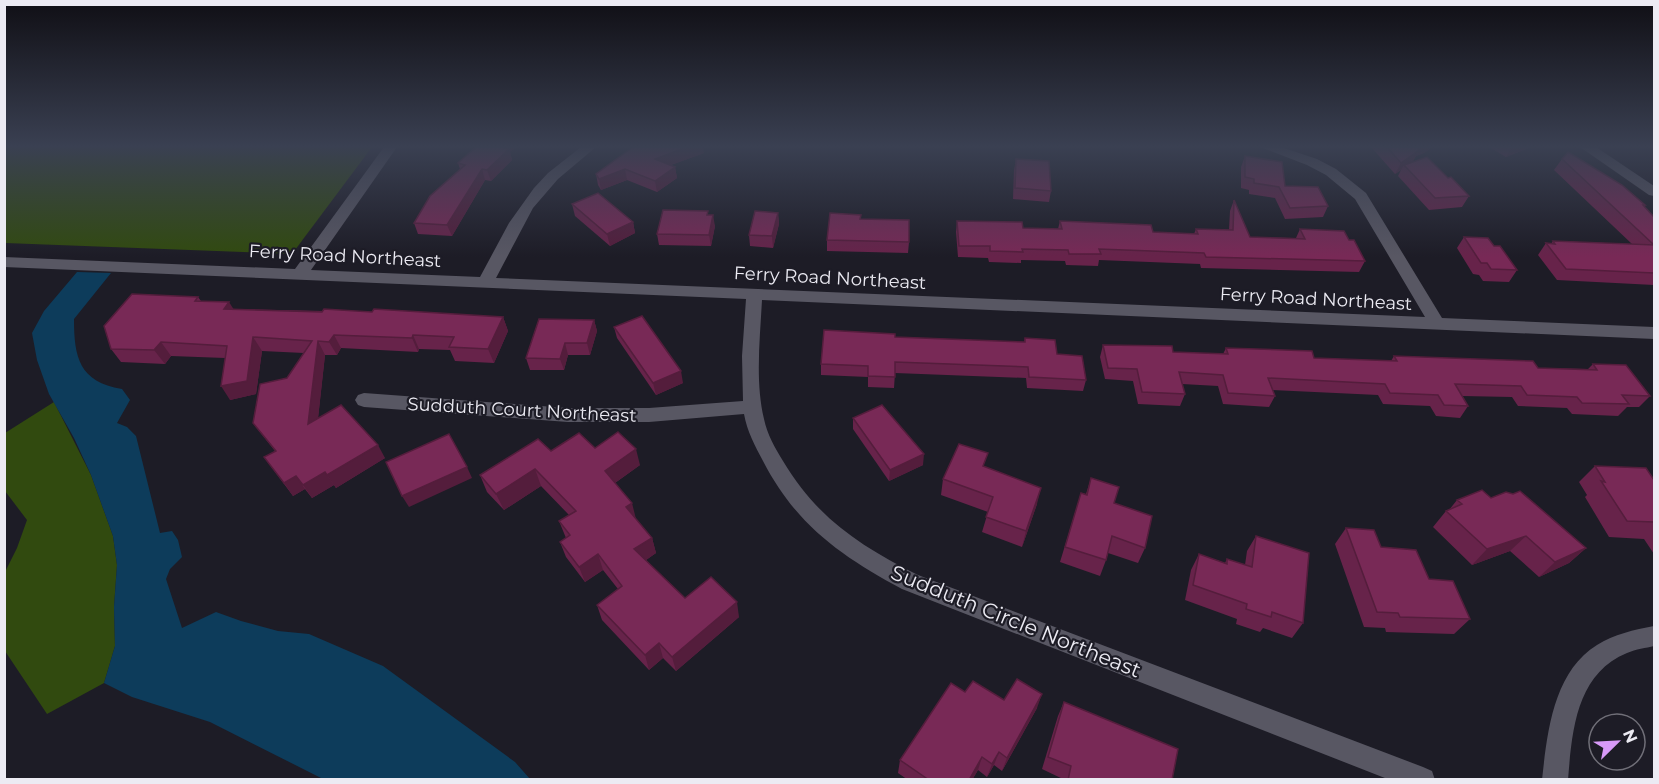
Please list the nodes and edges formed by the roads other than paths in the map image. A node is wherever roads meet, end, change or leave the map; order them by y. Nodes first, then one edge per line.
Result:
1 (365, 184) edge
2 (545, 184) edge
3 (1347, 184) edge
4 (1641, 184) edge
5 (1654, 192) edge
6 (4, 261) edge
7 (300, 274) junction
8 (486, 282) junction
9 (754, 294) junction
10 (1437, 324) junction
11 (1654, 333) edge
12 (364, 400) dead end
13 (753, 407) junction
14 (1654, 636) edge
15 (1423, 780) edge
16 (1555, 780) edge

1 - 7 street
2 - 8 street
3 - 10 street
4 - 5 street
6 - 7 street, Ferry Road Northeast
7 - 8 street, Ferry Road Northeast
8 - 9 street, Ferry Road Northeast
9 - 10 street, Ferry Road Northeast
9 - 13 street, Sudduth Circle Northeast
10 - 11 street, Ferry Road Northeast
12 - 13 street, Sudduth Court Northeast
13 - 15 street, Sudduth Circle Northeast
14 - 16 street

